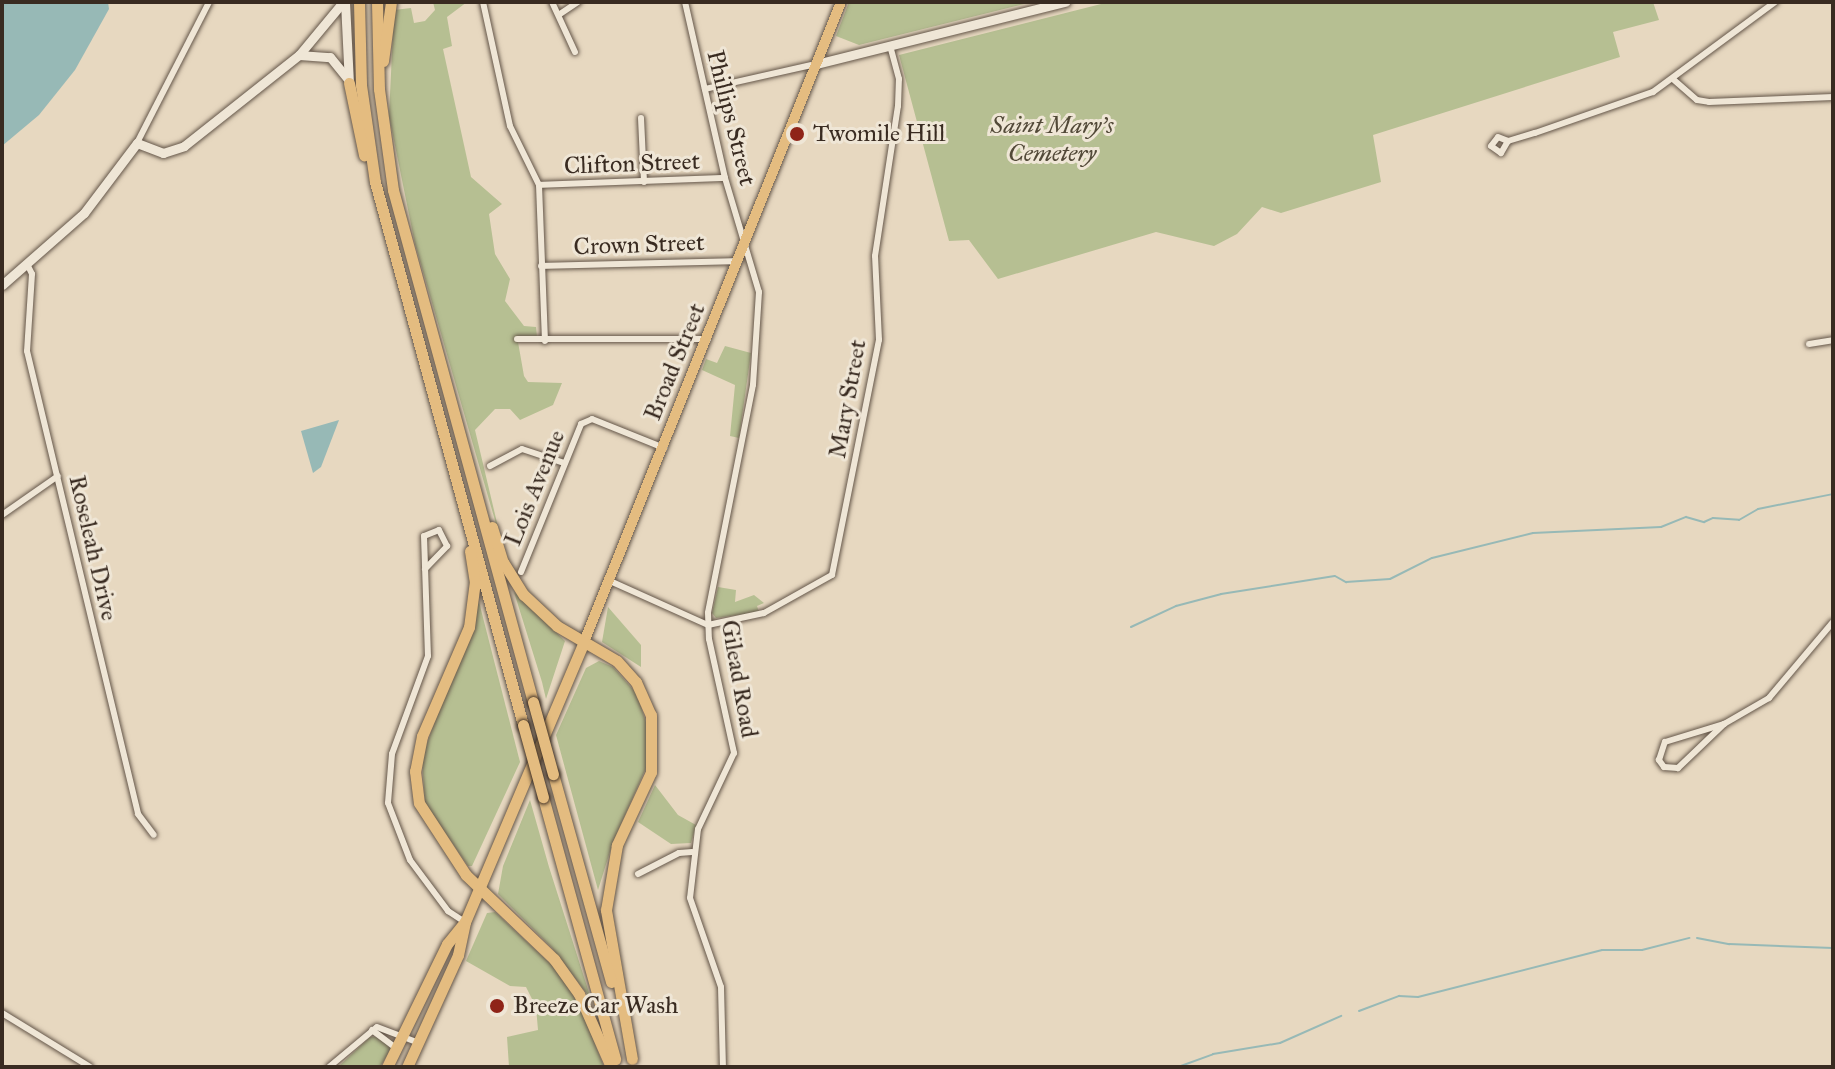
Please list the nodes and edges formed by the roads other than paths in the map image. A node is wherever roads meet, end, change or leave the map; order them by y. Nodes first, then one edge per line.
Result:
1 (209, 2) edge
2 (344, 2) edge
3 (359, 2) edge
4 (377, 2) edge
5 (391, 2) edge
6 (483, 2) edge
7 (552, 2) edge
8 (578, 2) edge
9 (685, 2) edge
10 (841, 2) edge
11 (1065, 2) edge
12 (1775, 2) edge
13 (560, 14) junction
14 (890, 46) junction
15 (575, 52) dead end
16 (299, 55) junction
17 (816, 64) junction
18 (1674, 80) junction
19 (349, 83) junction
20 (379, 89) junction
21 (705, 89) junction
22 (1833, 97) edge
23 (641, 118) dead end
24 (1508, 141) dead end
25 (137, 143) junction
26 (725, 178) junction
27 (375, 182) junction
28 (644, 182) junction
29 (539, 185) junction
30 (747, 241) junction
31 (739, 261) junction
32 (27, 264) junction
33 (541, 266) junction
34 (2, 285) edge
35 (517, 339) dead end
36 (708, 339) junction
37 (1833, 340) edge
38 (545, 341) junction
39 (1809, 344) dead end
40 (664, 448) junction
41 (564, 463) junction
42 (490, 466) dead end
43 (58, 476) junction
44 (474, 489) junction
45 (464, 503) junction
46 (2, 515) edge
47 (425, 569) junction
48 (521, 572) dead end
49 (610, 581) junction
50 (1833, 622) edge
51 (708, 625) junction
52 (584, 642) junction
53 (1724, 724) junction
54 (154, 835) dead end
55 (692, 852) junction
56 (638, 874) dead end
57 (479, 889) junction
58 (465, 922) junction
59 (2, 1013) edge
60 (372, 1030) junction
61 (404, 1035) junction
62 (420, 1043) junction
63 (397, 1049) junction
64 (633, 1063) edge
65 (90, 1067) edge
66 (329, 1067) edge
67 (387, 1067) edge
68 (407, 1067) edge
69 (611, 1067) edge
70 (617, 1067) edge
71 (723, 1067) edge

1 - 25 street
2 - 16 main road
2 - 19 main road
3 - 27 highway
4 - 20 highway
5 - 20 highway
6 - 29 street
7 - 13 street
8 - 13 street
9 - 21 street, Phillips Street
10 - 17 main road, Broad Street
11 - 14 main road
12 - 18 street
13 - 15 street
14 - 17 main road
14 - 51 street, Mary Street
16 - 19 main road
16 - 25 main road
17 - 21 street
17 - 30 main road, Broad Street
18 - 22 street
18 - 24 street
19 - 27 highway
20 - 44 highway
21 - 26 street, Phillips Street
23 - 28 street
25 - 32 main road
26 - 28 street, Clifton Street
26 - 30 street, Phillips Street
27 - 45 highway
28 - 29 street, Clifton Street
29 - 33 street
30 - 31 main road, Broad Street
30 - 51 street, Gilead Road
31 - 33 street, Crown Street
31 - 36 main road, Broad Street
32 - 34 main road
32 - 43 street, Roseleah Drive
33 - 38 street
35 - 38 street
36 - 38 street
36 - 40 main road, Broad Street
37 - 39 street
40 - 41 street, Lois Avenue
40 - 49 main road, Broad Street
41 - 42 street
41 - 48 street, Lois Avenue
43 - 46 street
43 - 54 street, Roseleah Drive
44 - 52 highway
44 - 64 highway, bridge
45 - 57 highway
45 - 70 highway, bridge
47 - 47 street
47 - 58 street
49 - 51 street
49 - 52 main road, Broad Street
50 - 53 street
51 - 55 street, Gilead Road
52 - 57 highway, Broad Street
52 - 64 highway
53 - 53 street
55 - 56 street
55 - 71 street, Gilead Road
57 - 58 highway, Broad Street
57 - 69 highway
58 - 61 highway
58 - 62 highway
59 - 65 street
60 - 61 street
60 - 63 street
60 - 66 street
61 - 62 street
61 - 63 highway
62 - 68 highway
63 - 67 highway

